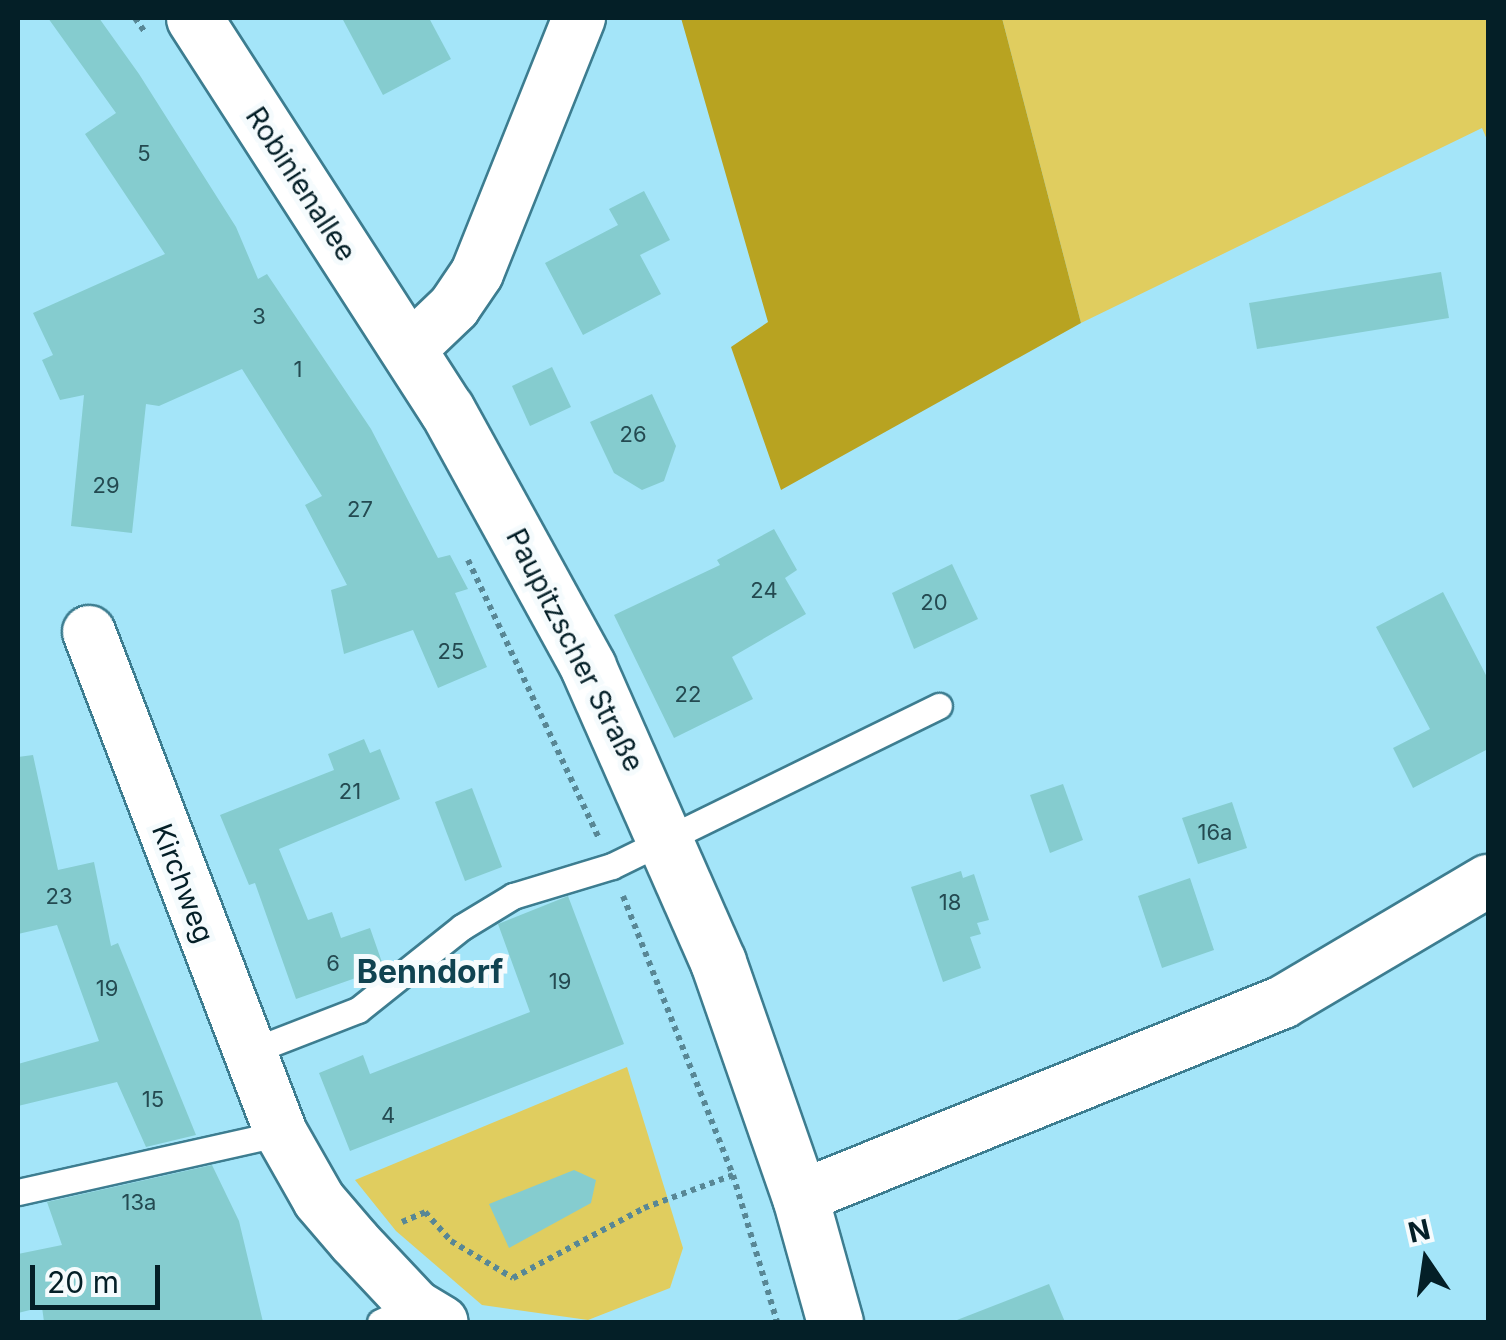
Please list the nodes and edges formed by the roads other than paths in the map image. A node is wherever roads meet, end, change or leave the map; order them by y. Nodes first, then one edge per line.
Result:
1 (194, 18) edge
2 (579, 18) edge
3 (408, 350) junction
4 (89, 632) dead end
5 (940, 706) dead end
6 (670, 840) junction
7 (1488, 881) edge
8 (247, 1053) junction
9 (281, 1133) junction
10 (18, 1192) edge
11 (800, 1198) junction
12 (412, 1317) edge
13 (835, 1322) edge

1 - 3 street, Robinienallee
2 - 3 street
3 - 6 street, Paupitzscher Straße
4 - 8 street, Kirchweg
5 - 6 lane
6 - 8 lane
6 - 11 street, Paupitzscher Straße
7 - 11 street
8 - 9 street, Kirchweg
9 - 10 lane
9 - 12 street, Kirchweg
11 - 13 street, Paupitzscher Straße

